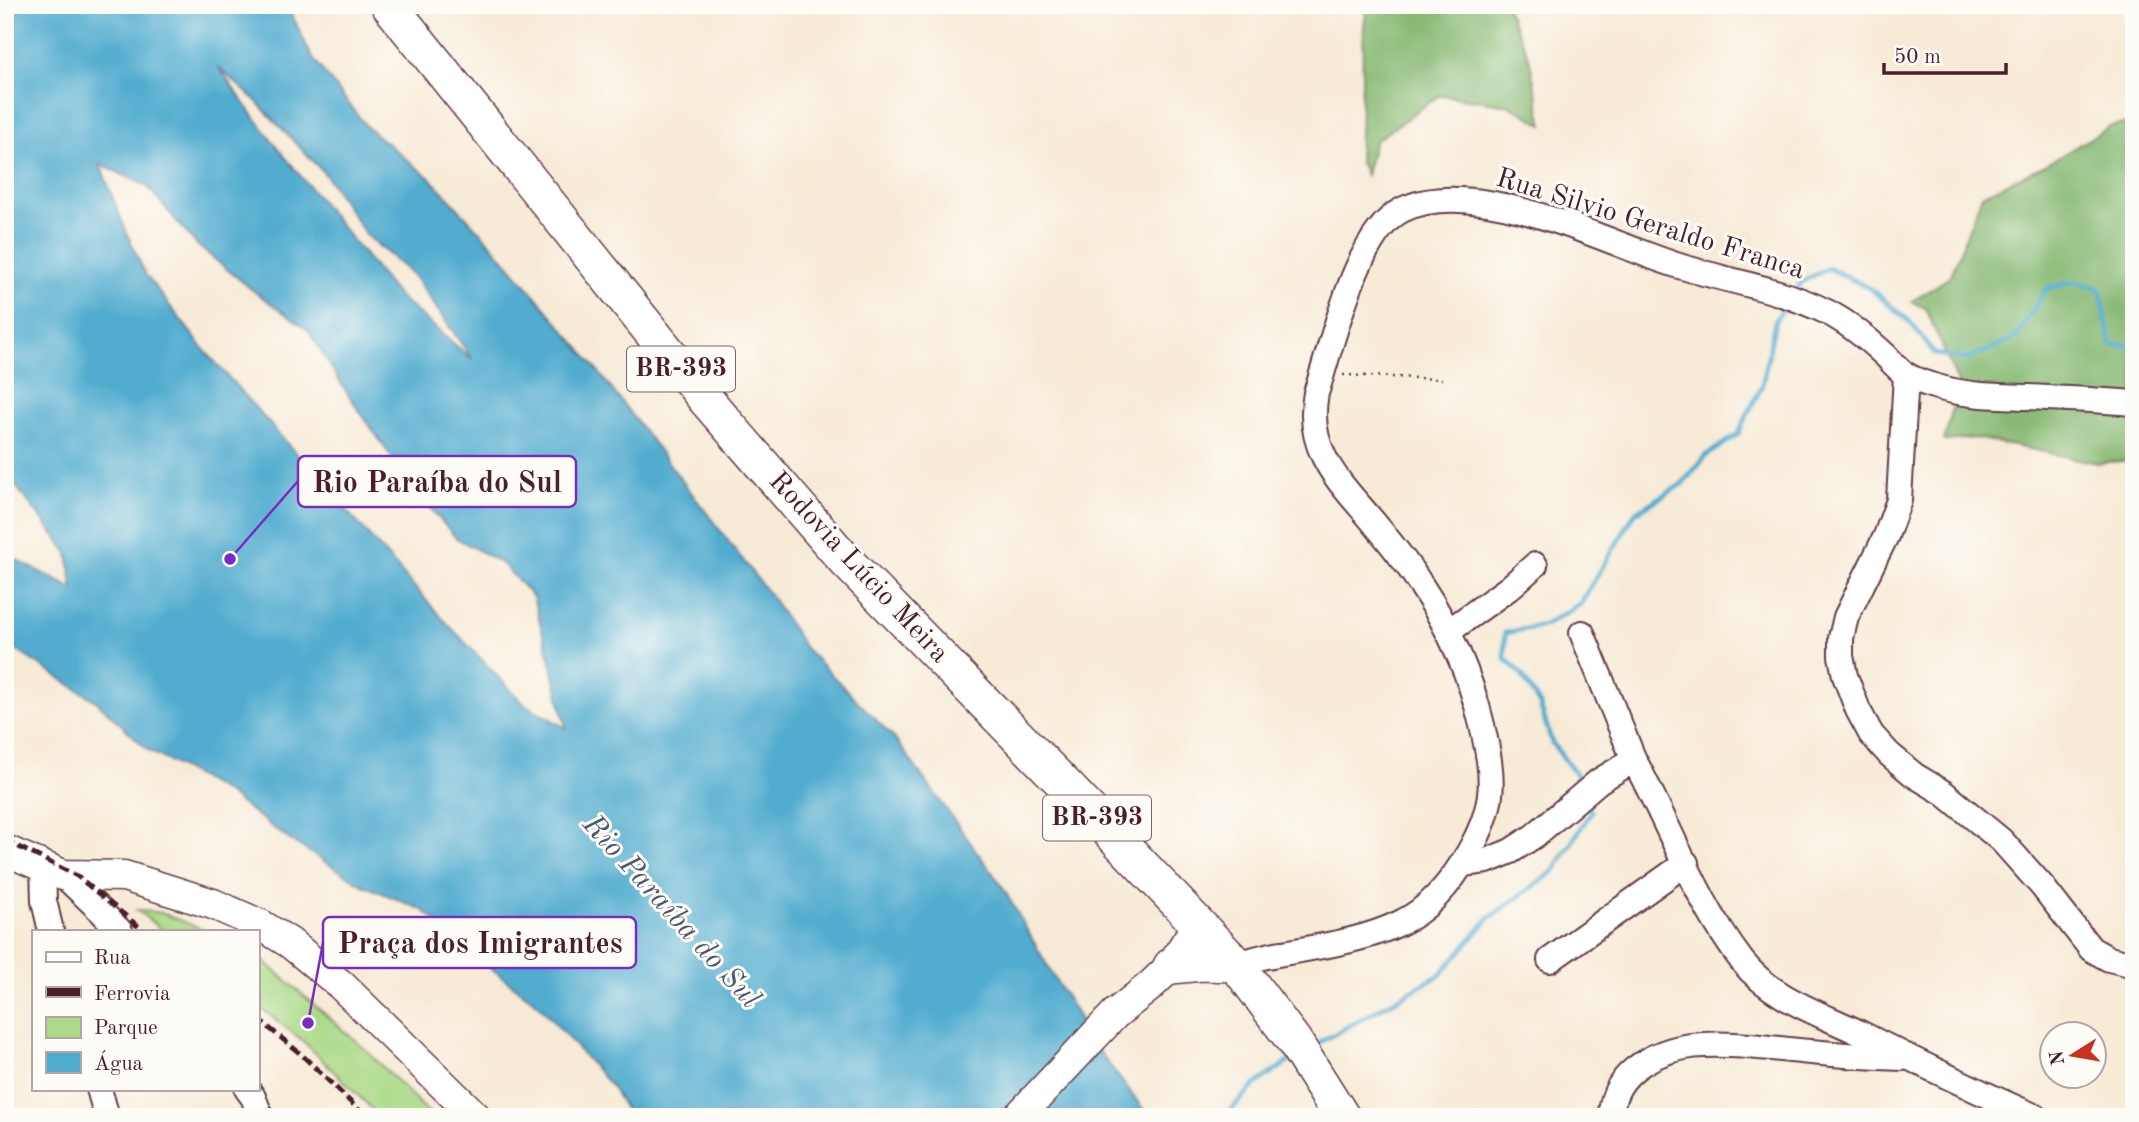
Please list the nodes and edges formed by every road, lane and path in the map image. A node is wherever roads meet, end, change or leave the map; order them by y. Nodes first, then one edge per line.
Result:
1 (389, 5) edge
2 (1322, 375) junction
3 (1906, 375) junction
4 (1442, 379) dead end
5 (2134, 402) edge
6 (1535, 565) dead end
7 (1449, 631) junction
8 (1582, 633) dead end
9 (1634, 760) junction
10 (5, 850) edge
11 (1686, 863) junction
12 (1462, 864) junction
13 (53, 871) junction
14 (1189, 915) junction
15 (51, 930) edge
16 (119, 930) edge
17 (1550, 960) dead end
18 (1236, 964) junction
19 (2134, 965) edge
20 (1160, 976) junction
21 (1910, 1058) junction
22 (99, 1090) edge
23 (248, 1090) edge
24 (107, 1117) edge
25 (261, 1117) edge
26 (476, 1117) edge
27 (1018, 1117) edge
28 (1342, 1117) edge
29 (1611, 1117) edge
30 (2036, 1117) edge

1 - 14 highway, Rodovia Lúcio Meira / BR-393
2 - 3 street, Rua Silvio Geraldo Franca
2 - 4 path
2 - 7 street, Rua Silvio Geraldo Franca
3 - 5 street
3 - 19 street
6 - 7 street
7 - 12 street, Rua Silvio Geraldo Franca
8 - 9 street
9 - 11 street
9 - 12 street
10 - 13 main road
11 - 17 street
11 - 21 street
12 - 18 street, Rua Silvio Geraldo Franca
13 - 15 street
13 - 16 street
13 - 26 main road
14 - 18 highway, Rodovia Lúcio Meira / BR-393
14 - 20 main road
18 - 20 highway
18 - 28 highway, Rodovia Lúcio Meira / BR-393
20 - 27 main road
21 - 29 street
21 - 30 street
22 - 24 street
23 - 25 street

